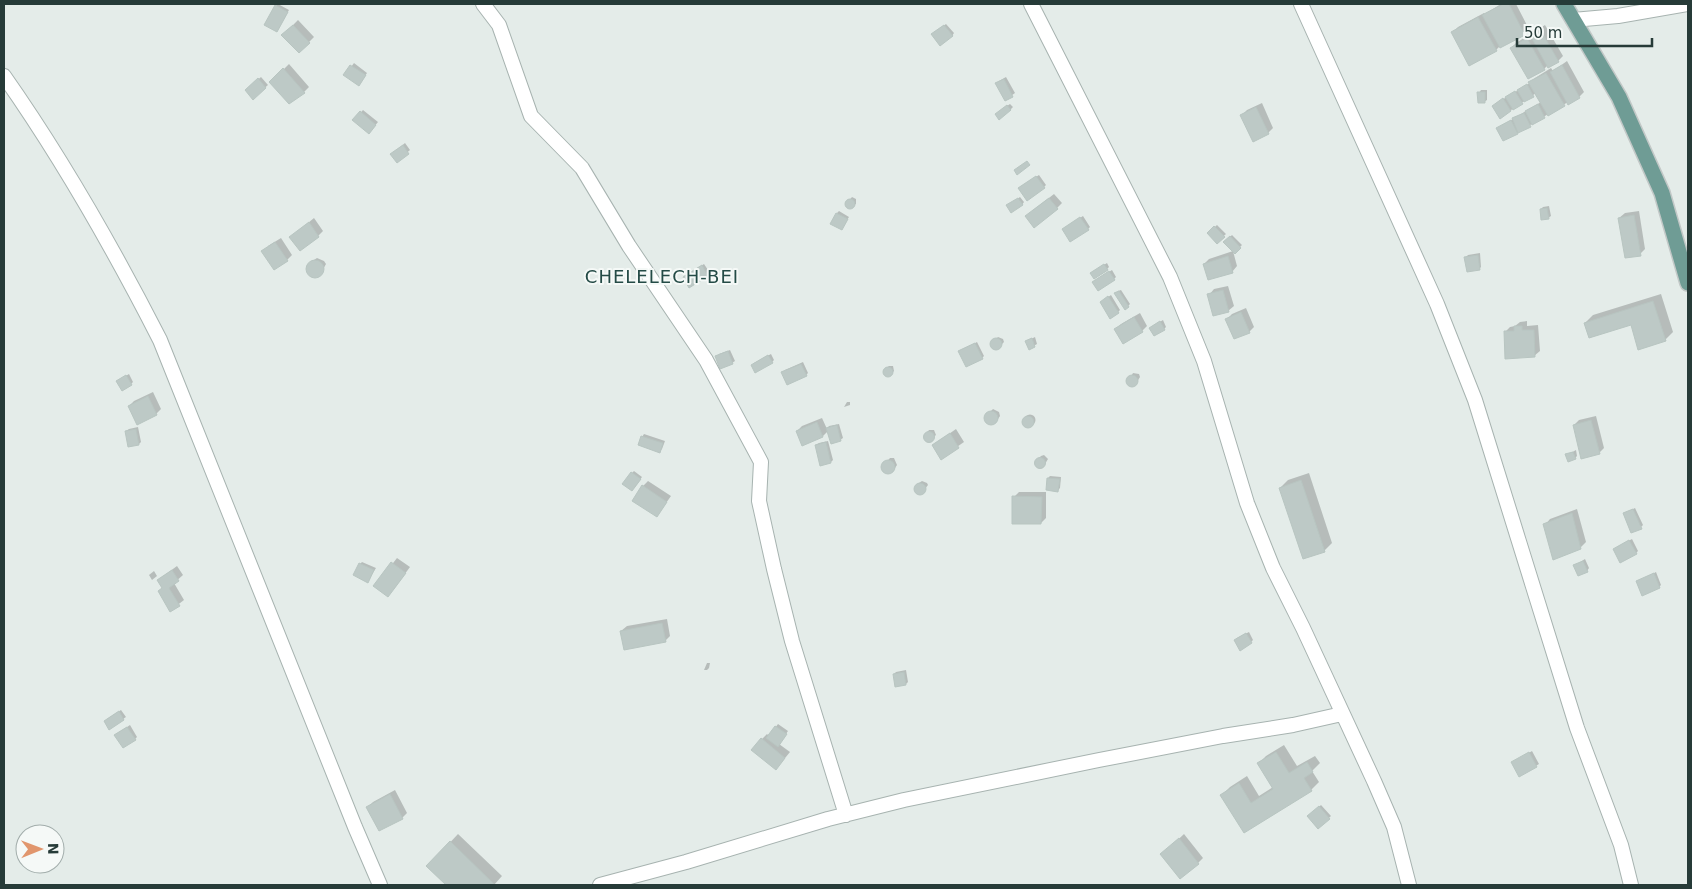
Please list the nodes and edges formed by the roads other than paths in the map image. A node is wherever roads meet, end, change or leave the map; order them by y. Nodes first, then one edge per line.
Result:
1 (483, 4) edge
2 (1031, 4) edge
3 (1301, 4) edge
4 (1564, 4) edge
5 (1687, 4) edge
6 (1573, 20) junction
7 (4, 76) edge
8 (1688, 283) edge
9 (1342, 714) junction
10 (846, 815) junction
11 (380, 885) edge
12 (600, 885) edge
13 (1409, 885) edge
14 (1631, 885) edge

1 - 10 street
2 - 9 street
3 - 14 street
4 - 6 main road
5 - 6 street
6 - 8 main road
7 - 11 street
9 - 10 street
9 - 13 street
10 - 12 street

